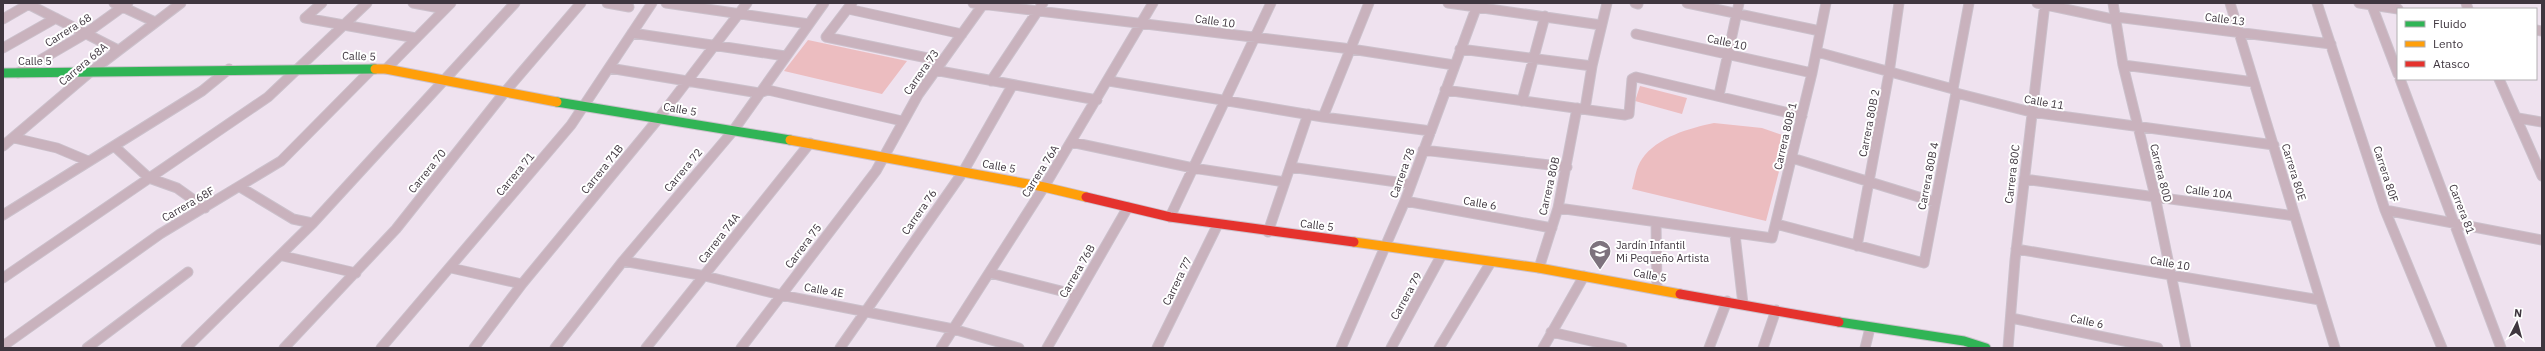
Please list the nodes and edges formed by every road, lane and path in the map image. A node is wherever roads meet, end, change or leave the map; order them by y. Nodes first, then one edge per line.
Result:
1 (114, 3) edge
2 (181, 3) edge
3 (322, 3) edge
4 (367, 3) edge
5 (413, 3) edge
6 (514, 3) edge
7 (581, 3) edge
8 (607, 3) edge
9 (652, 3) edge
10 (666, 3) edge
11 (747, 3) edge
12 (824, 3) edge
13 (973, 3) edge
14 (1043, 3) edge
15 (1153, 3) edge
16 (1271, 3) edge
17 (1369, 3) edge
18 (1448, 3) edge
19 (1607, 3) edge
20 (1687, 3) edge
21 (1739, 3) edge
22 (1826, 3) edge
23 (1900, 3) edge
24 (1969, 3) edge
25 (2113, 3) edge
26 (2230, 3) edge
27 (2317, 3) edge
28 (2359, 3) edge
29 (28, 4) edge
30 (983, 4) edge
31 (2042, 4) edge
32 (2372, 4) edge
33 (125, 5) edge
34 (1477, 5) edge
35 (448, 6) edge
36 (850, 6) edge
37 (629, 7) dead end
38 (2397, 9) edge
39 (1037, 11) junction
40 (738, 14) junction
41 (1735, 14) junction
42 (1545, 16) junction
43 (56, 18) junction
44 (2116, 18) junction
45 (3, 20) edge
46 (155, 22) junction
47 (344, 24) junction
48 (809, 24) junction
49 (1141, 24) junction
50 (1601, 25) junction
51 (1820, 31) junction
52 (2238, 31) junction
53 (632, 33) junction
54 (85, 34) junction
55 (962, 34) junction
56 (1636, 34) dead end
57 (416, 38) junction
58 (1254, 39) junction
59 (2331, 44) junction
60 (714, 47) junction
61 (3, 48) edge
62 (1351, 49) junction
63 (1460, 49) junction
64 (118, 50) junction
65 (1817, 52) junction
66 (1727, 54) junction
67 (785, 56) junction
68 (1532, 59) junction
69 (942, 61) junction
70 (1454, 65) junction
71 (2123, 65) junction
72 (1592, 66) junction
73 (373, 68) junction
74 (609, 68) junction
75 (229, 69) junction
76 (297, 69) junction
77 (386, 69) junction
78 (934, 70) junction
79 (2397, 71) edge
80 (3, 73) edge
81 (18, 73) junction
82 (89, 73) junction
83 (1812, 73) junction
84 (1890, 73) junction
85 (442, 80) junction
86 (1109, 80) junction
87 (2400, 80) edge
88 (2499, 80) edge
89 (688, 81) junction
90 (991, 81) junction
91 (2254, 82) junction
92 (1012, 86) junction
93 (1446, 90) junction
94 (1954, 91) junction
95 (504, 93) junction
96 (759, 93) junction
97 (1719, 95) junction
98 (1097, 100) junction
99 (1225, 100) junction
100 (1522, 101) junction
101 (585, 106) junction
102 (1581, 109) junction
103 (2032, 112) junction
104 (1308, 114) junction
105 (1802, 116) junction
106 (1323, 117) junction
107 (659, 118) junction
108 (2518, 118) junction
109 (902, 121) junction
110 (2542, 122) edge
111 (2138, 128) junction
112 (733, 131) junction
113 (1431, 131) junction
114 (14, 138) junction
115 (1071, 142) junction
116 (810, 143) junction
117 (2274, 145) junction
118 (3, 146) edge
119 (114, 146) junction
120 (1423, 150) junction
121 (883, 157) junction
122 (1792, 158) junction
123 (88, 161) junction
124 (1290, 167) junction
125 (1567, 167) junction
126 (1192, 168) junction
127 (963, 172) junction
128 (2542, 176) edge
129 (149, 178) junction
130 (2024, 179) junction
131 (1285, 182) junction
132 (1869, 183) junction
133 (1411, 184) junction
134 (240, 187) junction
135 (1044, 187) junction
136 (2155, 196) junction
137 (1405, 201) junction
138 (1936, 202) junction
139 (1128, 207) junction
140 (205, 208) junction
141 (1558, 208) junction
142 (2385, 210) junction
143 (3, 215) edge
144 (2295, 216) junction
145 (1170, 217) junction
146 (1656, 222) junction
147 (312, 223) junction
148 (2454, 223) junction
149 (1218, 224) junction
150 (1776, 224) junction
151 (1552, 228) junction
152 (1268, 232) junction
153 (1736, 235) junction
154 (2542, 240) edge
155 (1386, 245) junction
156 (1857, 246) junction
157 (2016, 249) junction
158 (283, 256) junction
159 (1441, 256) junction
160 (623, 261) junction
161 (1491, 262) junction
162 (451, 268) junction
163 (1539, 268) junction
164 (188, 272) dead end
165 (990, 272) junction
166 (356, 273) junction
167 (705, 276) junction
168 (1584, 276) junction
169 (2172, 276) junction
170 (3, 278) edge
171 (522, 284) junction
172 (1657, 289) junction
173 (781, 295) junction
174 (1077, 295) junction
175 (2320, 300) junction
176 (1727, 301) junction
177 (1743, 304) junction
178 (866, 310) junction
179 (1776, 310) junction
180 (2011, 318) junction
181 (1870, 328) junction
182 (953, 329) junction
183 (1551, 332) junction
184 (1964, 345) edge
185 (3, 346) edge
186 (87, 348) edge
187 (186, 348) edge
188 (284, 348) edge
189 (381, 348) edge
190 (474, 348) edge
191 (555, 348) edge
192 (646, 348) edge
193 (741, 348) edge
194 (840, 348) edge
195 (941, 348) edge
196 (1019, 348) edge
197 (1047, 348) edge
198 (1157, 348) edge
199 (1340, 348) edge
200 (1391, 348) edge
201 (1439, 348) edge
202 (1543, 348) edge
203 (1622, 348) edge
204 (1709, 348) edge
205 (1763, 348) edge
206 (1865, 348) edge
207 (1986, 348) edge
208 (2008, 348) edge
209 (2158, 348) edge
210 (2186, 348) edge
211 (2335, 348) edge
212 (2442, 348) edge
213 (2501, 348) edge

1 - 33 street
2 - 46 street, Carrera 68A
3 - 47 street
4 - 47 street
5 - 35 street
6 - 85 street
7 - 95 street, Carrera 70
8 - 37 street
9 - 53 street, Carrera 71
10 - 40 street
11 - 40 street, Carrera 71B
12 - 48 street, Carrera 72
13 - 30 street, Calle 10
14 - 39 street
15 - 49 street, Carrera 76A
16 - 58 street
17 - 62 street
18 - 34 street
19 - 50 street, Carrera 80B
20 - 41 street
21 - 41 street
22 - 51 street, Carrera 80B 1
23 - 84 street, Carrera 80B 2
24 - 94 street, Carrera 80B 4
25 - 44 street, Carrera 80D
26 - 52 street, Carrera 80E
27 - 59 street, Carrera 80F
28 - 32 street
29 - 43 street
29 - 45 street
30 - 39 street, Calle 10
30 - 55 street, Carrera 73
31 - 44 street, Calle 13
31 - 103 street, Carrera 80C
32 - 38 street
32 - 79 street
33 - 46 street
33 - 54 street, Carrera 68
34 - 42 street
34 - 63 street, Carrera 78
35 - 57 street
36 - 55 street
36 - 69 street
39 - 49 street, Calle 10
39 - 90 street
40 - 48 street
40 - 60 street, Carrera 71B
41 - 51 street
41 - 66 street
42 - 50 street
42 - 68 street
43 - 54 street
43 - 61 street
44 - 52 street, Calle 13
44 - 71 street, Carrera 80D
46 - 64 street, Carrera 68A
47 - 57 street
47 - 76 street
48 - 67 street, Carrera 72
49 - 58 street, Calle 10
49 - 86 street, Carrera 76A
50 - 72 street, Carrera 80B
51 - 65 street, Carrera 80B 1
52 - 59 street, Calle 13
52 - 91 street, Carrera 80E
53 - 60 street
53 - 74 street, Carrera 71
54 - 64 street
54 - 81 street, Carrera 68
55 - 69 street, Carrera 73
56 - 66 street, Calle 10
57 - 77 street
58 - 62 street, Calle 10
58 - 99 street
59 - 142 street, Carrera 80F
60 - 67 street
60 - 89 street, Carrera 71B
62 - 70 street, Calle 10
62 - 106 street
63 - 68 street
63 - 70 street, Carrera 78
64 - 82 street, Carrera 68A
65 - 83 street, Carrera 80B 1
65 - 84 street, Calle 11
66 - 83 street, Calle 10
66 - 97 street
67 - 96 street, Carrera 72
68 - 72 street
68 - 100 street
69 - 78 street, Carrera 73
70 - 93 street, Carrera 78
71 - 91 street
71 - 111 street, Carrera 80D
72 - 102 street, Carrera 80B
73 - 76 street, Calle 5
73 - 77 street, Calle 5
73 - 134 street, Carrera 68F
74 - 89 street
74 - 101 street, Carrera 71
75 - 76 street, Calle 5
75 - 82 street, Calle 5
75 - 119 street
76 - 129 street
77 - 85 street, Calle 5
78 - 90 street
78 - 109 street, Carrera 73
80 - 81 street, Calle 5
81 - 82 street, Calle 5
82 - 114 street, Carrera 68A
83 - 105 street, Carrera 80B 1
84 - 94 street, Calle 11
84 - 132 street, Carrera 80B 2
85 - 95 street, Calle 5
85 - 147 street
86 - 98 street, Carrera 76A
86 - 99 street
87 - 148 street, Carrera 81
88 - 108 street
89 - 96 street
89 - 107 street, Carrera 71B
90 - 92 street
91 - 117 street, Carrera 80E
92 - 98 street
92 - 127 street, Carrera 76
93 - 100 street
93 - 113 street, Carrera 78
94 - 103 street, Calle 11
94 - 138 street, Carrera 80B 4
95 - 101 street, Calle 5
95 - 166 street, Carrera 70
96 - 109 street
96 - 112 street, Carrera 72
97 - 102 street
97 - 105 street
98 - 115 street, Carrera 76A
99 - 104 street
99 - 126 street
100 - 102 street
101 - 107 street, Calle 5
101 - 162 street, Carrera 71
102 - 125 street, Carrera 80B
103 - 111 street, Calle 11
103 - 130 street, Carrera 80C
104 - 106 street
104 - 124 street
105 - 122 street, Carrera 80B 1
106 - 113 street
107 - 112 street, Calle 5
107 - 171 street, Carrera 71B
108 - 110 street
108 - 128 street
109 - 121 street, Carrera 73
111 - 117 street, Calle 11
111 - 136 street, Carrera 80D
112 - 116 street, Calle 5
112 - 160 street, Carrera 72
113 - 120 street, Carrera 78
114 - 118 street, Carrera 68A
114 - 123 street
115 - 126 street
115 - 135 street, Carrera 76A
116 - 121 street, Calle 5
116 - 167 street, Carrera 74A
117 - 144 street, Carrera 80E
119 - 123 street
119 - 129 street
120 - 125 street
120 - 133 street, Carrera 78
121 - 127 street, Calle 5
121 - 173 street, Carrera 75
122 - 132 street
122 - 150 street, Carrera 80B 1
123 - 143 street
124 - 131 street
124 - 133 street
125 - 141 street, Carrera 80B
126 - 131 street
126 - 145 street
127 - 135 street, Calle 5
127 - 178 street, Carrera 76
129 - 140 street
129 - 170 street
130 - 136 street, Calle 10A
130 - 157 street, Carrera 80C
131 - 152 street
132 - 138 street
132 - 156 street, Carrera 80B 2
133 - 137 street, Carrera 78
134 - 140 street, Carrera 68F
134 - 147 street
135 - 139 street, Calle 5
135 - 165 street, Carrera 76A
136 - 144 street, Calle 10A
136 - 169 street, Carrera 80D
137 - 151 street, Calle 6
137 - 155 street, Carrera 78
138 - 156 street, Carrera 80B 4
139 - 145 street, Calle 5
139 - 174 street, Carrera 76B
140 - 185 street, Carrera 68F
141 - 146 street
141 - 151 street, Carrera 80B
142 - 148 street
142 - 212 street, Carrera 80F
144 - 175 street, Carrera 80E
145 - 149 street, Calle 5
146 - 153 street
146 - 172 street
147 - 158 street
148 - 154 street
148 - 213 street, Carrera 81
149 - 152 street, Calle 5
149 - 198 street, Carrera 77
150 - 153 street, Carrera 80B 1
150 - 156 street
151 - 163 street, Carrera 80B
152 - 155 street, Calle 5
153 - 177 street
155 - 159 street, Calle 5
155 - 199 street, Carrera 78
157 - 169 street, Calle 10
157 - 180 street, Carrera 80C
158 - 166 street
158 - 187 street
159 - 161 street, Calle 5
159 - 200 street, Carrera 79
160 - 167 street, Calle 4E
160 - 191 street, Carrera 72
161 - 163 street, Calle 5
161 - 201 street
162 - 171 street
162 - 189 street, Carrera 71
163 - 168 street, Calle 5
164 - 186 street
165 - 174 street
165 - 182 street, Carrera 76A
166 - 188 street, Carrera 70
167 - 173 street, Calle 4E
167 - 192 street, Carrera 74A
168 - 172 street, Calle 5
168 - 183 street
169 - 175 street, Calle 10
169 - 210 street, Carrera 80D
171 - 190 street, Carrera 71B
172 - 176 street, Calle 5
173 - 178 street, Calle 4E
173 - 193 street, Carrera 75
174 - 197 street, Carrera 76B
175 - 211 street, Carrera 80E
176 - 177 street, Calle 5
176 - 204 street
177 - 179 street, Calle 5
178 - 182 street, Calle 4E
178 - 194 street, Carrera 76
179 - 181 street, Calle 5
179 - 205 street
180 - 208 street, Carrera 80C
180 - 209 street, Calle 6
181 - 184 street, Calle 5
181 - 206 street
182 - 195 street, Carrera 76A
182 - 196 street, Calle 4E
183 - 202 street
183 - 203 street
184 - 207 street, Calle 5

